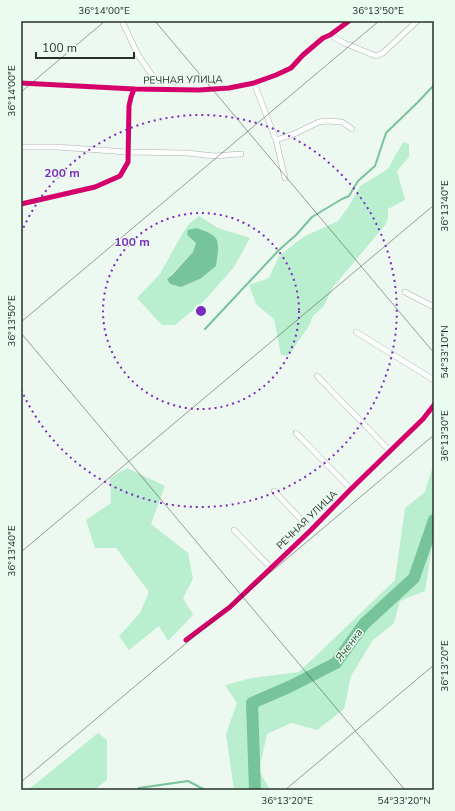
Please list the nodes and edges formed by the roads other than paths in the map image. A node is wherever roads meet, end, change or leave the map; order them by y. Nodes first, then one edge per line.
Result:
1 (122, 21) edge
2 (349, 21) edge
3 (417, 21) edge
4 (330, 35) junction
5 (21, 83) edge
6 (254, 83) junction
7 (134, 89) junction
8 (179, 90) junction
9 (352, 129) dead end
10 (276, 140) junction
11 (21, 146) edge
12 (128, 152) junction
13 (241, 154) dead end
14 (285, 178) dead end
15 (21, 204) edge
16 (405, 292) dead end
17 (434, 307) edge
18 (356, 332) dead end
19 (317, 376) dead end
20 (434, 380) edge
21 (434, 405) edge
22 (296, 433) dead end
23 (390, 451) junction
24 (351, 490) junction
25 (274, 491) dead end
26 (234, 530) dead end
27 (311, 530) junction
28 (271, 568) junction
29 (186, 640) dead end

1 - 8 street
2 - 4 street, РЕЧНАЯ УЛИЦА
3 - 4 street
4 - 6 street, РЕЧНАЯ УЛИЦА
5 - 7 street, РЕЧНАЯ УЛИЦА
6 - 8 street, РЕЧНАЯ УЛИЦА
6 - 10 street
7 - 8 street, РЕЧНАЯ УЛИЦА
7 - 12 street
9 - 10 street
10 - 14 street
11 - 12 street
12 - 13 street
12 - 15 street
16 - 17 street
18 - 20 street
19 - 23 street
21 - 23 street, РЕЧНАЯ УЛИЦА
22 - 24 street
23 - 24 street, РЕЧНАЯ УЛИЦА
24 - 27 street, РЕЧНАЯ УЛИЦА
25 - 27 street
26 - 28 street
27 - 28 street, РЕЧНАЯ УЛИЦА
28 - 29 street, РЕЧНАЯ УЛИЦА

